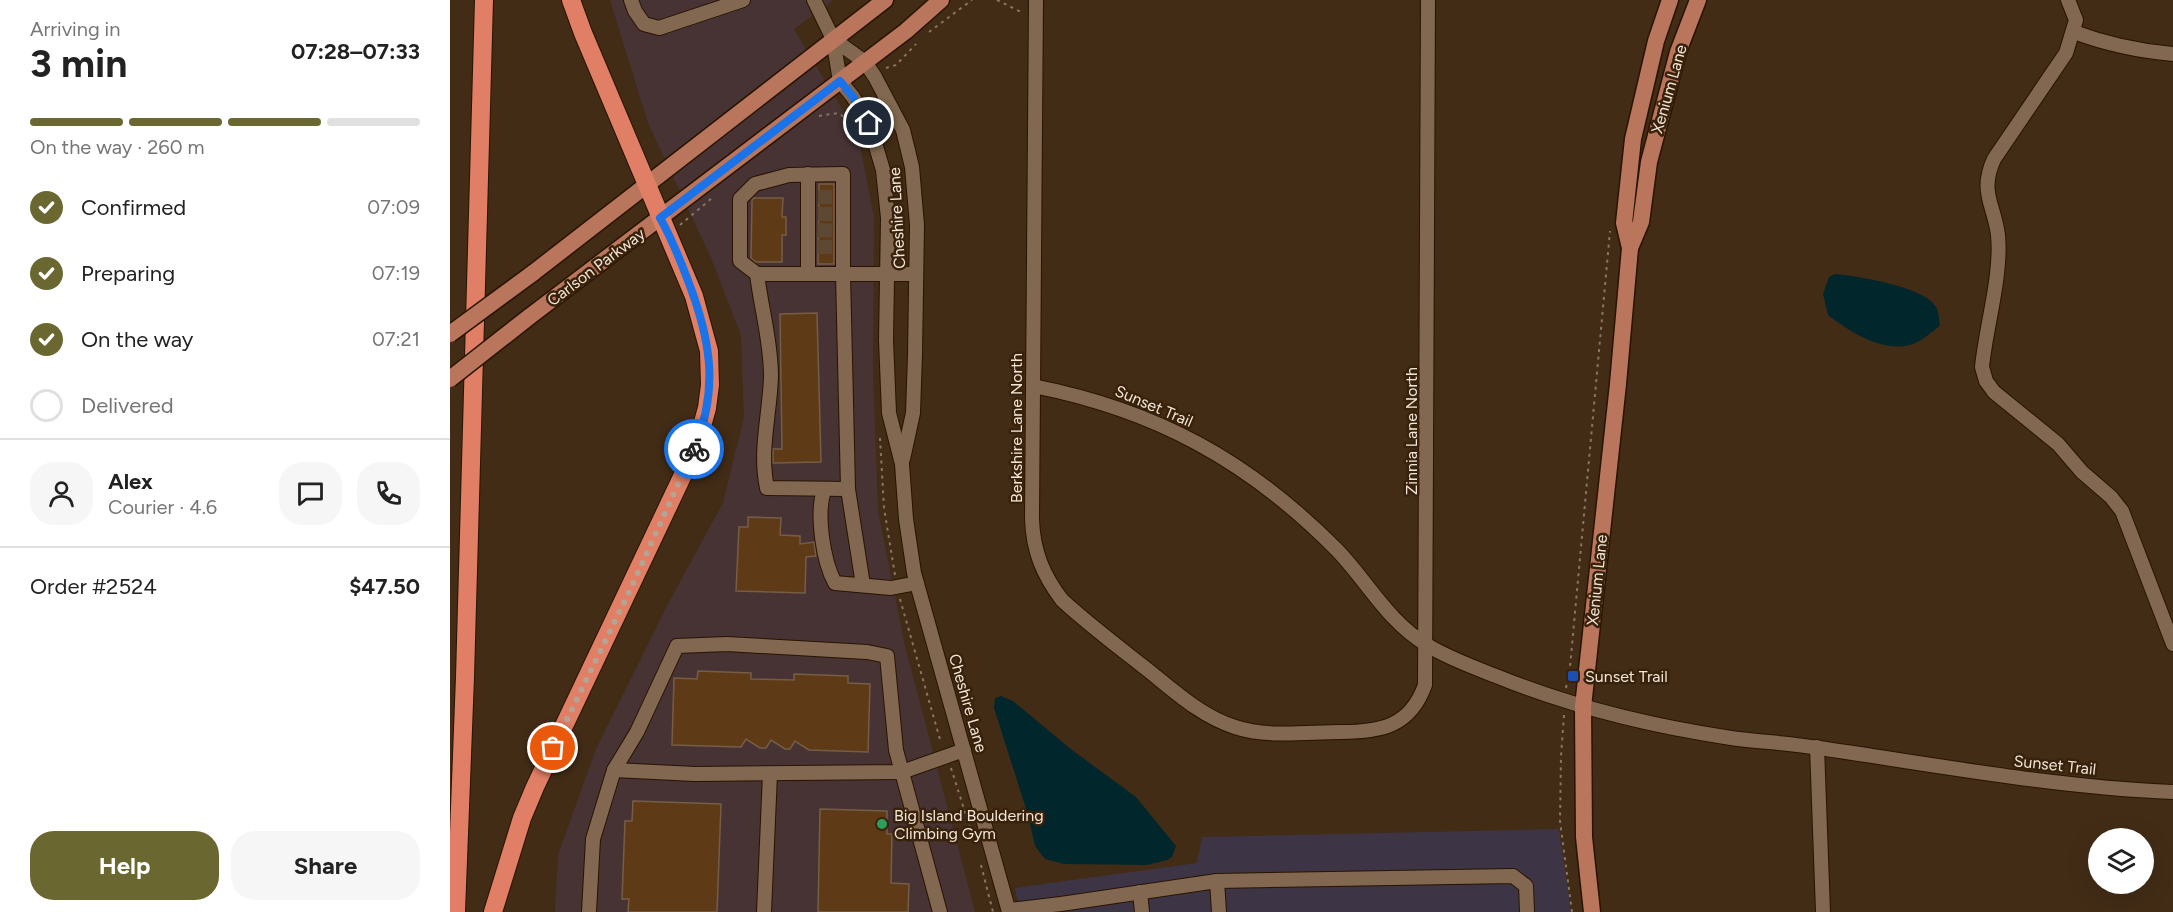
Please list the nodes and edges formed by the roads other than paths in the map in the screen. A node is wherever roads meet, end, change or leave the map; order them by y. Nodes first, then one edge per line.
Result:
1 (484, 0) edge
2 (571, 0) edge
3 (631, 0) edge
4 (743, 0) edge
5 (814, 0) edge
6 (885, 0) edge
7 (941, 0) edge
8 (1428, 0) edge
9 (1670, 0) edge
10 (1698, 0) edge
11 (2068, 0) edge
12 (1035, 7) edge
13 (2074, 32) junction
14 (833, 39) junction
15 (2173, 54) edge
16 (865, 62) junction
17 (840, 81) junction
18 (808, 174) junction
19 (648, 185) junction
20 (660, 218) junction
21 (1630, 248) junction
22 (808, 273) junction
23 (843, 273) junction
24 (757, 274) junction
25 (888, 274) junction
26 (916, 274) junction
27 (450, 334) edge
28 (450, 379) edge
29 (1033, 386) junction
30 (902, 464) junction
31 (848, 489) junction
32 (824, 490) junction
33 (917, 583) junction
34 (863, 585) junction
35 (2173, 644) edge
36 (1426, 645) junction
37 (1583, 707) junction
38 (1269, 732) joint
39 (1817, 747) junction
40 (964, 750) junction
41 (614, 770) junction
42 (902, 772) junction
43 (770, 774) junction
44 (2173, 792) edge
45 (1217, 881) junction
46 (1140, 892) junction
47 (1061, 908) edge
48 (1009, 911) edge
49 (456, 912) edge
50 (493, 912) edge
51 (589, 912) edge
52 (764, 912) edge
53 (940, 912) edge
54 (1142, 912) edge
55 (1219, 912) edge
56 (1527, 912) edge
57 (1592, 912) edge
58 (1823, 912) edge

1 - 49 highway
2 - 19 highway
3 - 4 street
5 - 14 street
6 - 14 main road, Carlson Parkway
7 - 16 main road, Carlson Parkway
8 - 36 street, Zinnia Lane North
9 - 21 main road, Xenium Lane
10 - 21 main road, Xenium Lane
11 - 13 street
12 - 29 street, Berkshire Lane North
13 - 15 street
13 - 35 street
14 - 16 street, Cheshire Lane
14 - 17 street, Cheshire Lane
14 - 19 main road, Carlson Parkway
16 - 17 main road, Carlson Parkway
16 - 26 street, Cheshire Lane
17 - 20 main road, Carlson Parkway
17 - 25 street, Cheshire Lane
18 - 22 street
18 - 23 street
18 - 24 street
19 - 20 highway
19 - 27 main road, Carlson Parkway, bridge
20 - 28 main road, Carlson Parkway, bridge
20 - 50 highway
21 - 37 main road, Xenium Lane
22 - 23 street
22 - 24 street
23 - 25 street
23 - 31 street
24 - 32 street
25 - 26 street
25 - 30 street, Cheshire Lane
26 - 30 street, Cheshire Lane
29 - 36 street, Sunset Trail
29 - 38 street, Berkshire Lane North
30 - 33 street, Cheshire Lane
31 - 32 street
31 - 34 street
32 - 34 street
33 - 34 street
33 - 40 street, Cheshire Lane
36 - 37 street, Sunset Trail
36 - 38 street, Zinnia Lane North
37 - 39 street, Sunset Trail
37 - 57 main road, Xenium Lane
39 - 44 street, Sunset Trail
39 - 58 street
40 - 42 street
40 - 48 street, Cheshire Lane
41 - 42 street
41 - 43 street
41 - 51 street
42 - 43 street
42 - 53 street
43 - 52 street
45 - 46 street
45 - 55 street
45 - 56 street
46 - 47 street
46 - 54 street
47 - 48 street

